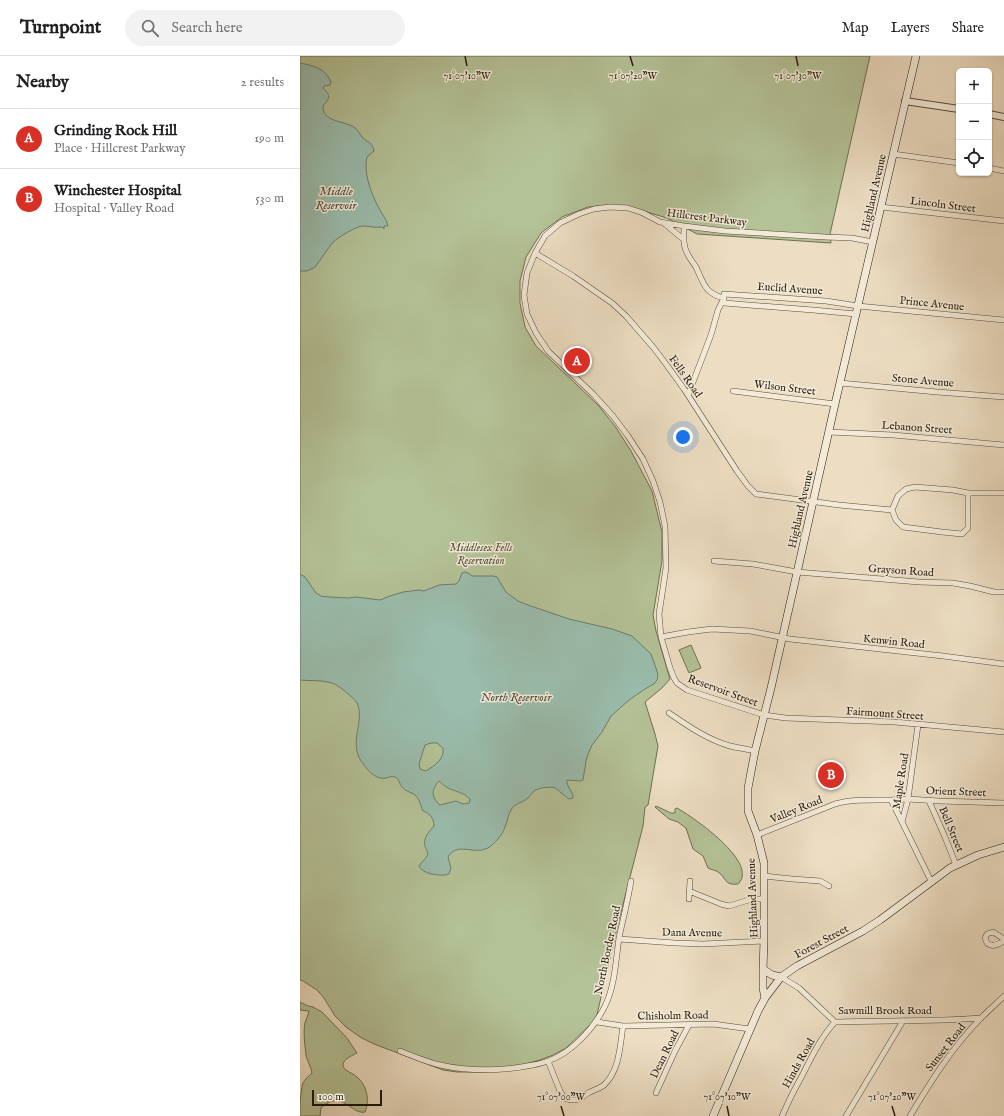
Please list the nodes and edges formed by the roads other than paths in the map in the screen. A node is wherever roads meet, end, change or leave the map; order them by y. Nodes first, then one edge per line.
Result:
1 (916, 56) edge
2 (905, 101) junction
3 (956, 108) edge
4 (992, 114) edge
5 (1004, 116) edge
6 (893, 154) junction
7 (956, 163) edge
8 (992, 169) edge
9 (1004, 171) edge
10 (881, 206) junction
11 (1004, 221) edge
12 (664, 222) junction
13 (684, 226) junction
14 (683, 239) junction
15 (873, 242) junction
16 (535, 253) junction
17 (724, 298) junction
18 (858, 306) junction
19 (856, 314) junction
20 (1004, 320) edge
21 (840, 383) junction
22 (733, 391) dead end
23 (688, 394) junction
24 (1004, 397) edge
25 (835, 404) junction
26 (829, 432) junction
27 (1004, 445) edge
28 (968, 493) junction
29 (1004, 493) edge
30 (813, 502) junction
31 (892, 510) junction
32 (714, 561) dead end
33 (797, 572) junction
34 (1004, 592) edge
35 (661, 637) junction
36 (782, 637) junction
37 (1004, 664) edge
38 (677, 683) joint
39 (669, 713) dead end
40 (764, 715) junction
41 (918, 725) junction
42 (1004, 732) edge
43 (755, 751) junction
44 (908, 799) junction
45 (891, 800) junction
46 (929, 801) junction
47 (1004, 803) edge
48 (902, 822) junction
49 (757, 835) junction
50 (1004, 847) edge
51 (956, 865) junction
52 (764, 876) junction
53 (631, 881) dead end
54 (690, 881) dead end
55 (932, 881) junction
56 (829, 886) dead end
57 (689, 891) junction
58 (688, 899) dead end
59 (764, 900) junction
60 (619, 939) junction
61 (764, 941) junction
62 (763, 969) junction
63 (781, 978) junction
64 (1004, 996) edge
65 (765, 998) junction
66 (981, 1018) junction
67 (903, 1021) junction
68 (597, 1022) junction
69 (835, 1022) junction
70 (689, 1025) junction
71 (622, 1026) junction
72 (750, 1028) junction
73 (400, 1051) dead end
74 (548, 1061) junction
75 (656, 1092) dead end
76 (713, 1116) edge
77 (782, 1116) edge
78 (846, 1116) edge
79 (910, 1116) edge

1 - 2 main road, Highland Avenue
2 - 3 street
2 - 6 main road, Highland Avenue
4 - 5 street
6 - 7 street
6 - 10 main road, Highland Avenue
8 - 9 street
10 - 11 street, Lincoln Street
10 - 15 main road, Highland Avenue
12 - 13 street, Hillcrest Parkway
12 - 14 street
12 - 16 street, Hillcrest Parkway
13 - 14 street, Euclid Avenue
13 - 15 street, Hillcrest Parkway
14 - 17 street, Euclid Avenue
15 - 18 main road, Highland Avenue
16 - 23 street, Fells Road
16 - 35 street, Hillcrest Parkway
17 - 18 street, Euclid Avenue
17 - 19 street, Euclid Avenue
17 - 23 street
18 - 19 main road, Highland Avenue
18 - 20 street, Prince Avenue
19 - 21 main road, Highland Avenue
21 - 24 street, Stone Avenue
21 - 25 main road, Highland Avenue
22 - 25 street, Wilson Street
23 - 30 street, Fells Road
25 - 26 main road, Highland Avenue
26 - 27 street, Lebanon Street
26 - 30 main road, Highland Avenue
28 - 29 street
28 - 31 street
28 - 31 street
30 - 31 street, Fells Road
30 - 33 main road, Highland Avenue
32 - 33 street, Grayson Road
33 - 34 street, Grayson Road
33 - 36 main road, Highland Avenue
35 - 36 street, Kenwin Road
35 - 38 street, Hillcrest Parkway
36 - 37 street, Kenwin Road
36 - 40 main road, Highland Avenue
38 - 40 street, Reservoir Street
39 - 43 street
40 - 41 street, Fairmount Street
40 - 43 main road, Highland Avenue
41 - 42 street, Fairmount Street
41 - 44 street, Maple Road
43 - 49 main road, Highland Avenue
44 - 45 street, Valley Road
44 - 46 street, Orient Street
44 - 48 street, Maple Road
45 - 48 street
45 - 49 street, Valley Road
46 - 47 street, Orient Street
46 - 51 street, Bell Street
48 - 55 street, Maple Road
49 - 52 main road, Highland Avenue
50 - 51 main road, Forest Street
51 - 55 main road, Forest Street
52 - 56 street
52 - 59 main road, Highland Avenue
53 - 60 street, North Border Road
54 - 57 street
55 - 63 main road, Forest Street
57 - 58 street
57 - 59 street
59 - 61 main road, Highland Avenue
60 - 61 street, Dana Avenue
60 - 68 street, North Border Road
61 - 62 main road, Highland Avenue
62 - 63 main road
62 - 65 main road, Highland Avenue
63 - 65 main road, Forest Street
63 - 69 street, Sawmill Brook Road
64 - 66 street, Sunset Road
65 - 72 main road, Forest Street
66 - 67 street, Sawmill Brook Road
66 - 79 street, Sunset Road
67 - 69 street, Sawmill Brook Road
67 - 78 street
68 - 71 street, Chisholm Road
68 - 74 street, North Border Road
69 - 77 street, Hinds Road
70 - 71 street, Chisholm Road
70 - 72 street, Chisholm Road
70 - 75 street, Dean Road
71 - 74 street
72 - 76 main road, Forest Street
73 - 74 street, North Border Road

